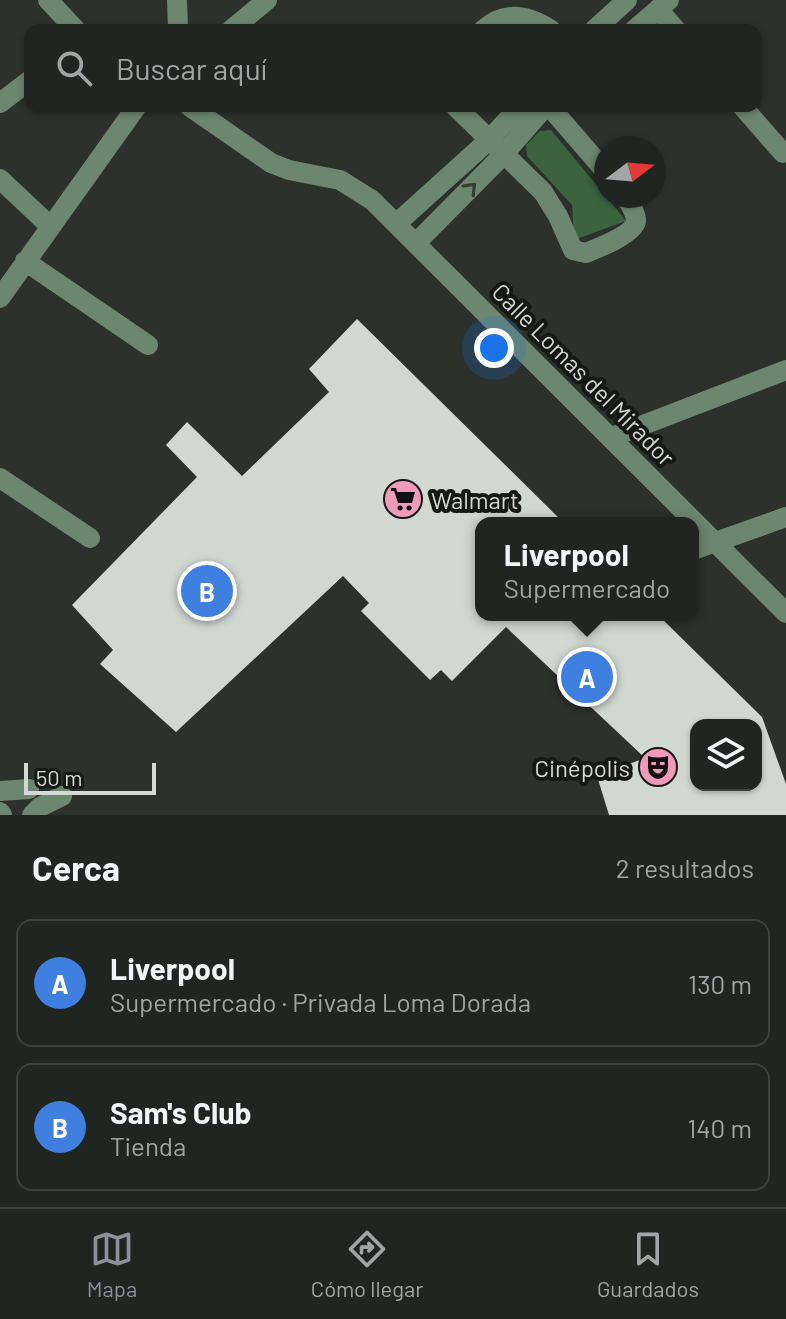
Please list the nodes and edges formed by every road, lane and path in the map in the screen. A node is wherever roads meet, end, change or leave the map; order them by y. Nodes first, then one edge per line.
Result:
1 (48, 0) edge
2 (177, 0) edge
3 (267, 0) edge
4 (627, 0) edge
5 (664, 5) edge
6 (70, 24) edge
7 (178, 24) edge
8 (238, 24) edge
9 (492, 24) edge
10 (539, 24) edge
11 (601, 24) edge
12 (641, 24) edge
13 (673, 24) edge
14 (24, 85) edge
15 (0, 103) edge
16 (133, 112) edge
17 (198, 112) edge
18 (461, 112) edge
19 (517, 112) edge
20 (541, 112) edge
21 (553, 112) edge
22 (747, 112) edge
23 (496, 148) junction
24 (783, 153) dead end
25 (594, 158) edge
26 (0, 179) edge
27 (632, 208) edge
28 (396, 224) junction
29 (50, 226) junction
30 (416, 243) junction
31 (14, 270) edge
32 (0, 298) edge
33 (148, 345) dead end
34 (786, 370) edge
35 (612, 437) junction
36 (0, 478) edge
37 (689, 517) edge
38 (786, 517) edge
39 (699, 527) edge
40 (90, 538) dead end
41 (714, 543) junction
42 (699, 548) edge
43 (786, 613) edge
44 (29, 789) dead end
45 (0, 791) edge
46 (62, 796) dead end
47 (32, 815) edge

1 - 6 street
2 - 7 street
3 - 8 street
4 - 11 street
5 - 12 street
5 - 13 street
9 - 10 street
14 - 15 street
16 - 29 street
17 - 28 street, Calle Lomas del Mirador
18 - 23 street
19 - 23 street
20 - 23 street
21 - 25 street
22 - 24 street
23 - 27 street
23 - 28 street
30 -> 23 street
26 - 29 street
28 - 30 street, Calle Lomas del Mirador
29 - 31 street
30 - 35 street, Calle Lomas del Mirador
31 - 32 street
31 - 33 street
34 - 35 street
35 - 37 street, Calle Lomas del Mirador
36 - 40 street
38 - 41 street
39 - 41 street, Calle Lomas del Mirador
41 - 42 street
41 - 43 street, Calle Lomas del Mirador
44 - 45 street
46 - 47 street

